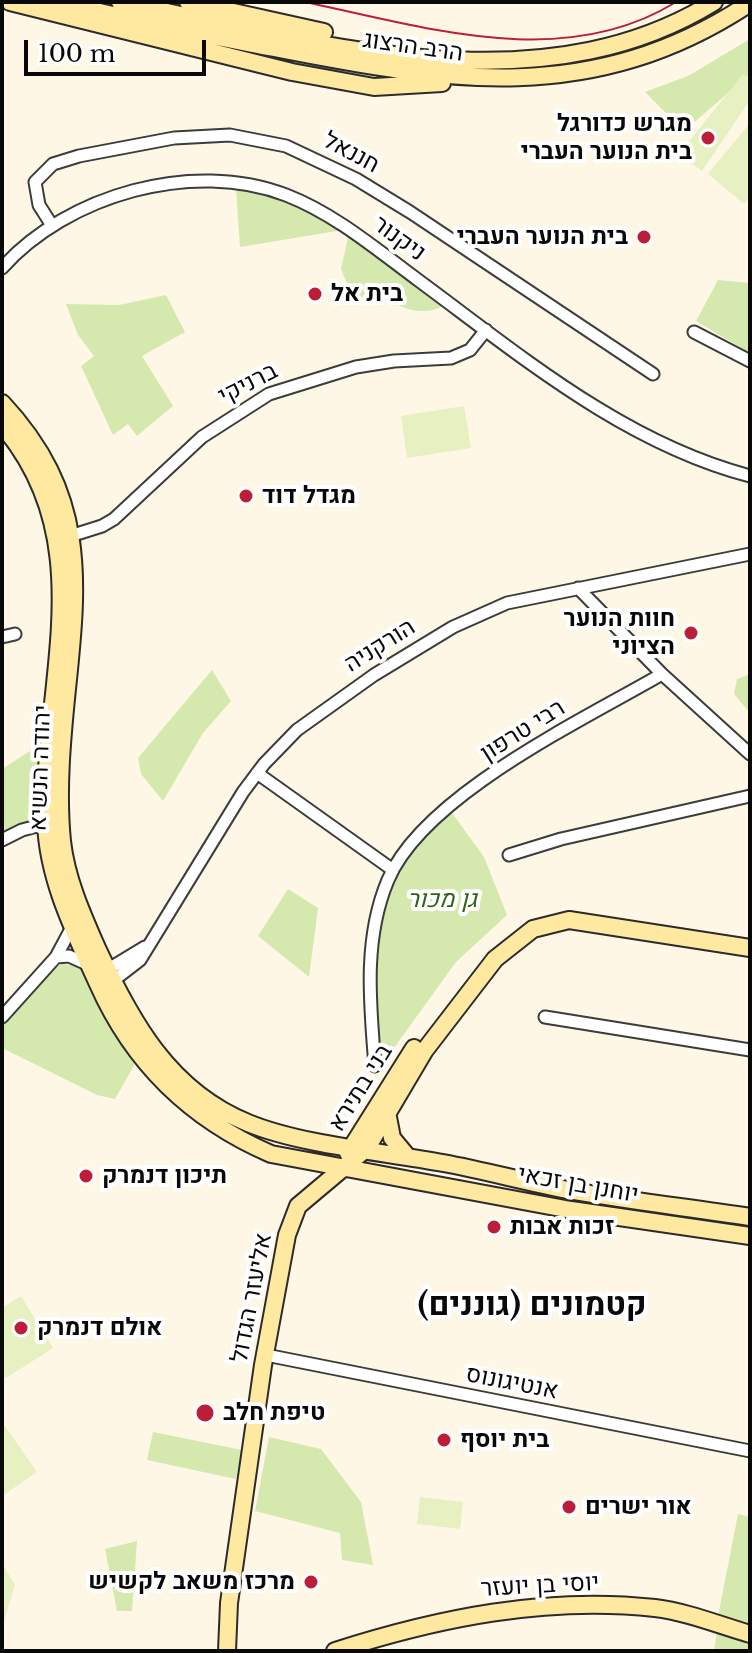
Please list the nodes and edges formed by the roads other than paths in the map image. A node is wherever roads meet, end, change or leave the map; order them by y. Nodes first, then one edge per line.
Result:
1 (10, 2) edge
2 (60, 2) edge
3 (120, 2) edge
4 (188, 2) edge
5 (714, 2) edge
6 (750, 3) edge
7 (420, 58) junction
8 (473, 79) junction
9 (51, 224) junction
10 (2, 268) edge
11 (486, 330) junction
12 (694, 332) dead end
13 (750, 361) edge
14 (653, 374) dead end
15 (2, 403) edge
16 (7, 428) edge
17 (750, 476) edge
18 (66, 538) junction
19 (750, 554) edge
20 (578, 588) junction
21 (15, 634) dead end
22 (2, 637) edge
23 (662, 674) junction
24 (750, 754) edge
25 (257, 773) junction
26 (750, 796) edge
27 (53, 822) junction
28 (2, 840) edge
29 (509, 855) dead end
30 (393, 870) junction
31 (72, 927) junction
32 (750, 937) edge
33 (750, 948) edge
34 (56, 957) junction
35 (101, 973) junction
36 (2, 1017) edge
37 (545, 1017) dead end
38 (750, 1050) edge
39 (375, 1066) dead end
40 (387, 1112) junction
41 (359, 1147) junction
42 (407, 1156) junction
43 (301, 1161) junction
44 (344, 1166) junction
45 (306, 1197) junction
46 (750, 1217) edge
47 (750, 1236) edge
48 (266, 1355) junction
49 (750, 1451) edge
50 (750, 1634) edge
51 (227, 1651) edge
52 (335, 1651) edge

1 - 8 street
2 - 8 street, הרב הרצוג
3 - 7 street, הרב הרצוג
4 - 7 street
5 - 7 street, הרב הרצוג
6 - 8 street, הרב הרצוג
9 - 10 street, ניקנור
9 - 11 street, ניקנור
9 - 14 street, חננאל
11 - 17 street, ניקנור
11 - 18 street, ברניקי
12 - 13 street
15 - 16 street, יהודה הנשיא
16 - 18 street, יהודה הנשיא
18 - 27 street, יהודה הנשיא
19 - 20 street, הורקניה
20 - 23 street
20 - 25 street, הורקניה
21 - 22 street
23 - 24 street
23 - 30 street, רבי טרפון
25 - 30 street
25 - 35 street, הורקניה
26 - 29 street
27 - 28 street
27 - 31 street, יהודה הנשיא
27 - 35 street, יהודה הנשיא
30 - 39 street, רבי טרפון
31 - 34 street
31 - 35 street, יהודה הנשיא
32 - 41 street, בני בתירא
33 - 40 street, בני בתירא
34 - 35 street
34 - 36 street
35 - 41 street, יהודה הנשיא
35 - 43 street, יהודה הנשיא
37 - 38 street
40 - 41 street, בני בתירא
40 - 42 street
41 - 42 street, יהודה הנשיא
41 - 44 street, בני בתירא
42 - 46 street, יוחנן בן זכאי
43 - 44 street, יהודה הנשיא
43 - 45 street
44 - 45 street, אליעזר הגדול
44 - 47 street, יוחנן בן זכאי
45 - 48 street, אליעזר הגדול
48 - 49 street, אנטיגונוס
48 - 51 street, אליעזר הגדול
50 - 52 street, יוסי בן יועזר

